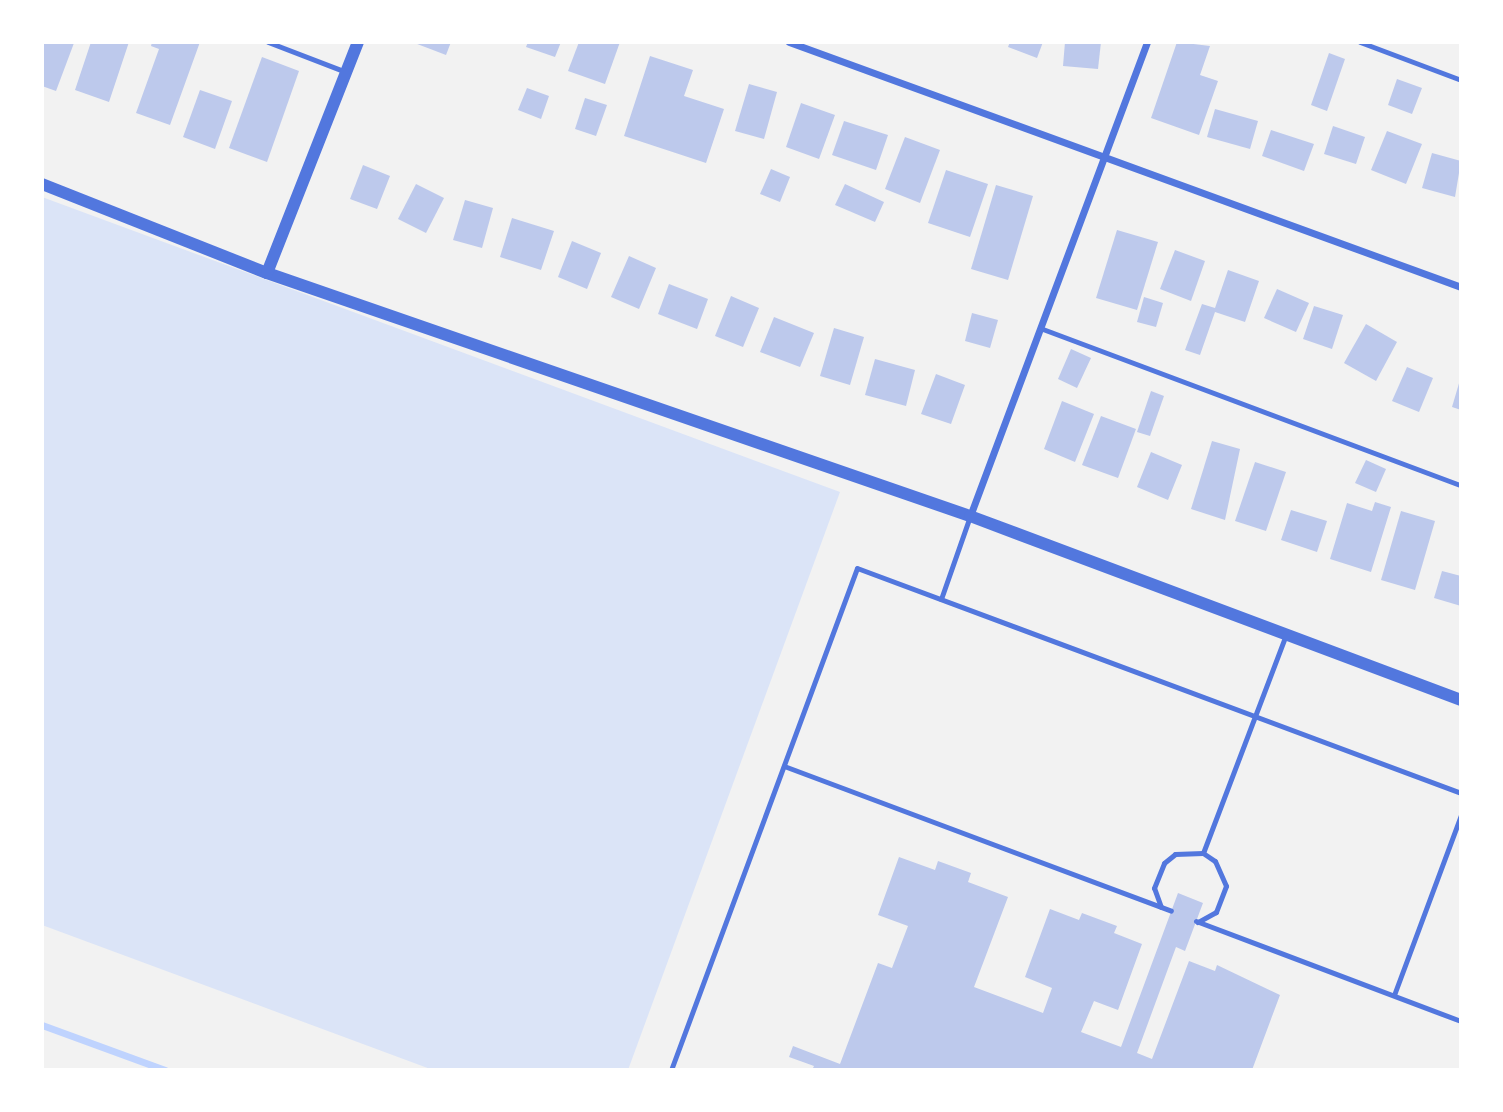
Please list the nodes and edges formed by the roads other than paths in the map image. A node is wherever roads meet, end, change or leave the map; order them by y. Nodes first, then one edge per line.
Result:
1 (268, 42) edge
2 (358, 42) edge
3 (789, 42) edge
4 (1147, 42) edge
5 (1360, 42) edge
6 (346, 72) junction
7 (1461, 80) edge
8 (1105, 153) junction
9 (42, 184) edge
10 (267, 273) junction
11 (1461, 287) edge
12 (1040, 328) junction
13 (1461, 485) edge
14 (970, 516) junction
15 (941, 599) junction
16 (1286, 635) junction
17 (1461, 700) edge
18 (1255, 716) junction
19 (784, 766) junction
20 (1461, 793) edge
21 (1461, 815) edge
22 (1203, 853) junction
23 (1161, 908) junction
24 (1171, 911) dead end
25 (1394, 995) junction
26 (1461, 1021) edge
27 (671, 1070) edge

1 - 6 lane
2 - 6 street
3 - 8 street
4 - 8 street
5 - 7 lane
6 - 10 street
8 - 11 street
8 - 12 street
9 - 10 street
10 - 14 street
12 - 13 lane
12 - 14 street
14 - 15 lane
14 - 16 street
15 - 18 lane
15 - 19 lane
16 - 17 street
16 - 18 lane
18 - 20 lane
18 - 22 lane
19 - 23 lane
19 - 27 lane
21 - 25 lane
22 - 23 lane
22 - 25 lane
23 - 24 lane
25 - 26 lane

